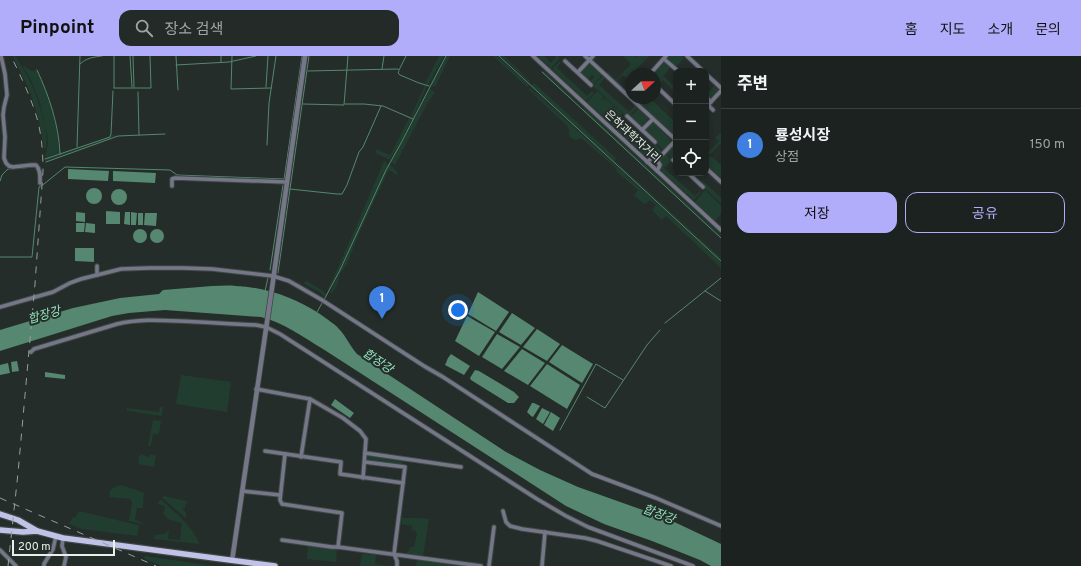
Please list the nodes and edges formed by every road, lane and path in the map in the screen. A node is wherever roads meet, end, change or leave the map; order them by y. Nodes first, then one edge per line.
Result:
1 (1, 56) edge
2 (305, 56) edge
3 (533, 56) edge
4 (585, 56) edge
5 (592, 56) edge
6 (687, 56) edge
7 (665, 57) edge
8 (589, 60) junction
9 (565, 61) dead end
10 (655, 68) edge
11 (675, 68) edge
12 (700, 68) edge
13 (578, 72) junction
14 (709, 77) edge
15 (590, 82) dead end
16 (721, 90) edge
17 (625, 91) edge
18 (661, 91) edge
19 (638, 104) edge
20 (675, 104) edge
21 (709, 104) edge
22 (709, 106) edge
23 (713, 110) dead end
24 (627, 116) dead end
25 (652, 119) junction
26 (642, 130) junction
27 (673, 137) edge
28 (655, 142) dead end
29 (673, 143) edge
30 (657, 160) junction
31 (647, 162) junction
32 (657, 171) junction
33 (709, 171) edge
34 (691, 176) edge
35 (286, 182) junction
36 (721, 182) edge
37 (40, 183) dead end
38 (172, 186) dead end
39 (702, 187) dead end
40 (721, 230) edge
41 (97, 266) dead end
42 (97, 275) junction
43 (273, 276) junction
44 (0, 307) edge
45 (266, 326) junction
46 (31, 352) dead end
47 (256, 389) junction
48 (310, 399) junction
49 (265, 451) dead end
50 (285, 454) junction
51 (365, 454) junction
52 (301, 457) junction
53 (406, 459) junction
54 (365, 462) junction
55 (404, 467) junction
56 (460, 467) dead end
57 (363, 478) junction
58 (403, 483) junction
59 (242, 491) junction
60 (280, 495) junction
61 (503, 511) dead end
62 (0, 514) edge
63 (721, 526) edge
64 (494, 527) dead end
65 (0, 530) edge
66 (37, 531) junction
67 (545, 532) junction
68 (56, 536) junction
69 (63, 538) junction
70 (282, 540) dead end
71 (338, 547) junction
72 (0, 550) edge
73 (394, 554) junction
74 (232, 561) junction
75 (248, 564) edge
76 (16, 566) edge
77 (44, 566) edge
78 (64, 566) edge
79 (275, 566) edge
80 (397, 566) edge
81 (481, 566) edge
82 (490, 566) edge
83 (542, 566) edge
84 (670, 566) edge
85 (693, 566) edge

1 - 37 street
2 - 35 street
3 - 31 street, 은하과학자거리
4 - 8 street
5 - 8 street
6 - 12 street
7 - 10 street
7 - 11 street
8 - 13 street
8 - 17 street
9 - 13 street
13 - 15 street
14 - 16 street
16 - 21 street
18 - 20 street
19 - 25 street
22 - 23 street
24 - 26 street
25 - 26 street
25 - 27 street
26 - 28 street
29 - 30 street
30 - 31 street
30 - 32 street
31 - 32 street, 은하과학자거리
32 - 40 street, 은하과학자거리
33 - 36 street
34 - 39 street
35 - 38 street
35 - 43 street
41 - 42 street
42 - 43 street
42 - 44 street
43 - 45 street
43 - 63 street
45 - 46 street
45 - 47 street
45 - 85 street
47 - 48 street
47 - 59 street
48 - 51 street
48 - 52 street
49 - 50 street
50 - 52 street
50 - 60 street
51 - 53 street
51 - 54 street
52 - 57 street
53 - 55 street
53 - 56 street
54 - 55 street
54 - 57 street
55 - 58 street
57 - 58 street
58 - 73 street
59 - 60 street
59 - 74 street
60 - 71 street
61 - 67 street
62 - 66 main road
64 - 82 street
65 - 66 main road
66 - 68 main road
67 - 83 street
67 - 84 street
68 - 69 main road
68 - 77 street
69 - 74 main road
69 - 78 street
70 - 71 street
71 - 73 street
72 - 76 street
73 - 80 street
73 - 81 street
74 - 75 main road
75 - 79 main road

